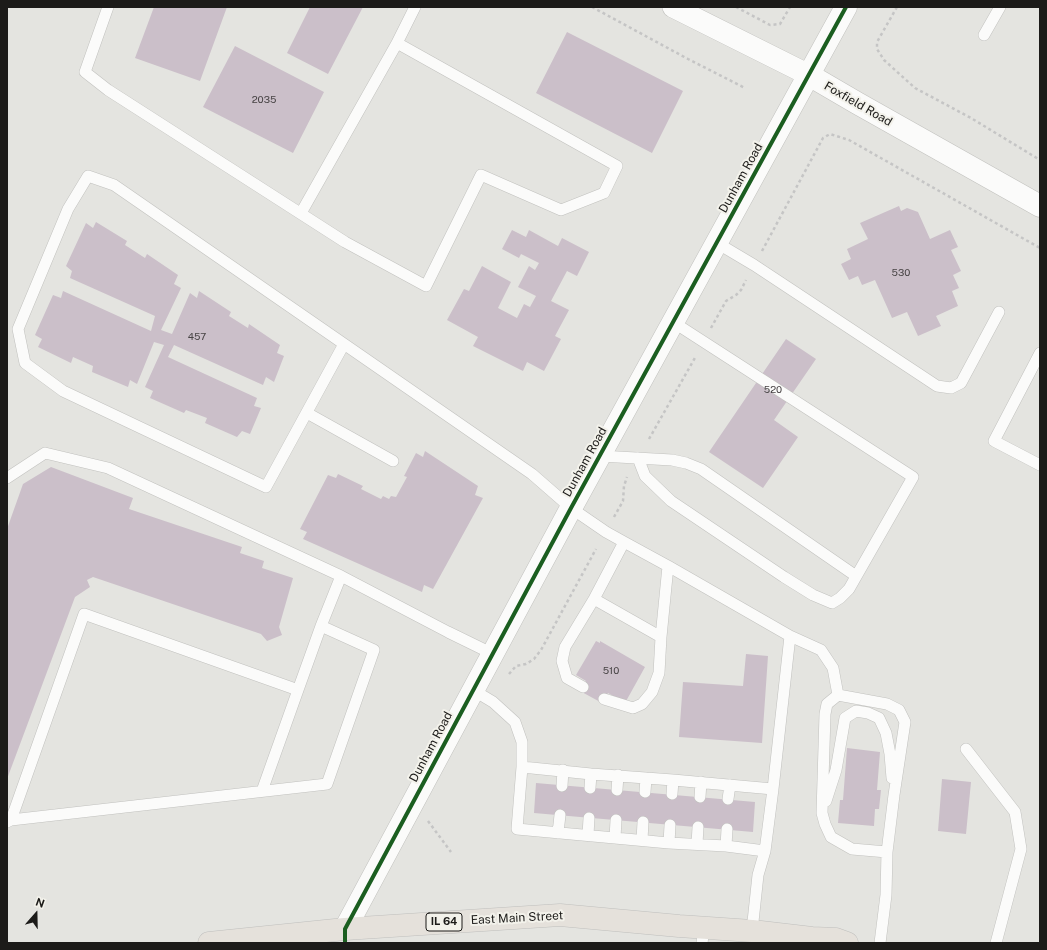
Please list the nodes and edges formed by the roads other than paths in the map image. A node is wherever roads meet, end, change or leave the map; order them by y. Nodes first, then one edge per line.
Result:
1 (108, 7) edge
2 (415, 7) edge
3 (673, 7) edge
4 (846, 7) edge
5 (1000, 7) edge
6 (984, 35) dead end
7 (397, 43) junction
8 (809, 75) junction
9 (1040, 206) edge
10 (301, 213) junction
11 (717, 243) junction
12 (999, 312) dead end
13 (674, 322) junction
14 (344, 344) junction
15 (1040, 353) edge
16 (307, 413) junction
17 (600, 456) junction
18 (638, 458) junction
19 (393, 461) dead end
20 (1040, 465) edge
21 (7, 478) edge
22 (571, 508) junction
23 (624, 542) junction
24 (668, 566) junction
25 (341, 576) junction
26 (856, 576) junction
27 (594, 599) junction
28 (320, 626) junction
29 (790, 636) junction
30 (661, 637) junction
31 (493, 654) junction
32 (582, 687) dead end
33 (298, 690) junction
34 (473, 690) junction
35 (838, 695) junction
36 (604, 699) dead end
37 (966, 749) dead end
38 (522, 767) junction
39 (563, 770) junction
40 (591, 774) junction
41 (618, 775) junction
42 (646, 778) junction
43 (673, 780) junction
44 (701, 782) junction
45 (730, 785) junction
46 (562, 786) dead end
47 (590, 788) dead end
48 (774, 789) junction
49 (617, 790) dead end
50 (262, 791) junction
51 (646, 792) dead end
52 (672, 794) dead end
53 (894, 795) junction
54 (700, 797) dead end
55 (728, 800) dead end
56 (822, 813) junction
57 (560, 815) dead end
58 (589, 818) dead end
59 (616, 820) dead end
60 (9, 821) edge
61 (643, 822) dead end
62 (670, 825) dead end
63 (698, 827) dead end
64 (727, 829) dead end
65 (558, 833) junction
66 (588, 835) junction
67 (615, 838) junction
68 (642, 840) junction
69 (669, 843) junction
70 (697, 844) junction
71 (726, 846) junction
72 (765, 851) junction
73 (887, 852) junction
74 (752, 931) junction
75 (703, 935) edge
76 (345, 936) edge
77 (209, 943) edge
78 (847, 943) edge
79 (880, 943) edge
80 (996, 943) edge

1 - 10 lane
2 - 7 lane
3 - 8 street, Foxfield Road
4 - 8 street, Dunham Road
5 - 6 lane
7 - 10 lane
7 - 10 lane
8 - 9 street, Foxfield Road
8 - 11 street, Dunham Road
11 - 12 lane
11 - 13 street, Dunham Road
13 - 17 street, Dunham Road
13 - 26 lane
14 - 16 lane
14 - 16 lane
14 - 22 lane
15 - 20 lane
16 - 19 lane
17 - 18 lane
17 - 22 street, Dunham Road
18 - 26 lane
18 - 26 lane
21 - 25 lane
22 - 23 lane
22 - 31 street, Dunham Road
23 - 24 lane
23 - 27 lane
24 - 29 lane
24 - 30 lane
25 - 28 lane
25 - 31 lane
27 - 30 lane
27 - 32 lane
28 - 33 lane
28 - 50 lane
29 - 35 lane
29 - 48 lane
30 - 36 lane
31 - 34 street, Dunham Road
33 - 50 lane
33 - 60 lane
34 - 38 lane
34 - 76 street, Dunham Road
35 - 53 lane
35 - 56 lane
37 - 80 lane
38 - 39 lane
38 - 65 lane
39 - 40 lane
39 - 46 lane
40 - 41 lane
40 - 47 lane
41 - 42 lane
41 - 49 lane
42 - 43 lane
42 - 51 lane
43 - 44 lane
43 - 52 lane
44 - 45 lane
44 - 54 lane
45 - 48 lane
45 - 55 lane
48 - 72 lane
50 - 60 lane
53 - 56 lane
53 - 73 lane
56 - 73 lane
57 - 65 lane
58 - 66 lane
59 - 67 lane
61 - 68 lane
62 - 69 lane
63 - 70 lane
64 - 71 lane
65 - 66 lane
66 - 67 lane
67 - 68 lane
68 - 69 lane
69 - 70 lane
70 - 71 lane
71 - 72 lane
72 - 74 lane
73 - 79 lane
74 - 75 main road, East Main Street / IL 64
74 - 78 main road, East Main Street / IL 64
75 - 76 main road, East Main Street / IL 64
76 - 77 main road, East Main Street / IL 64

